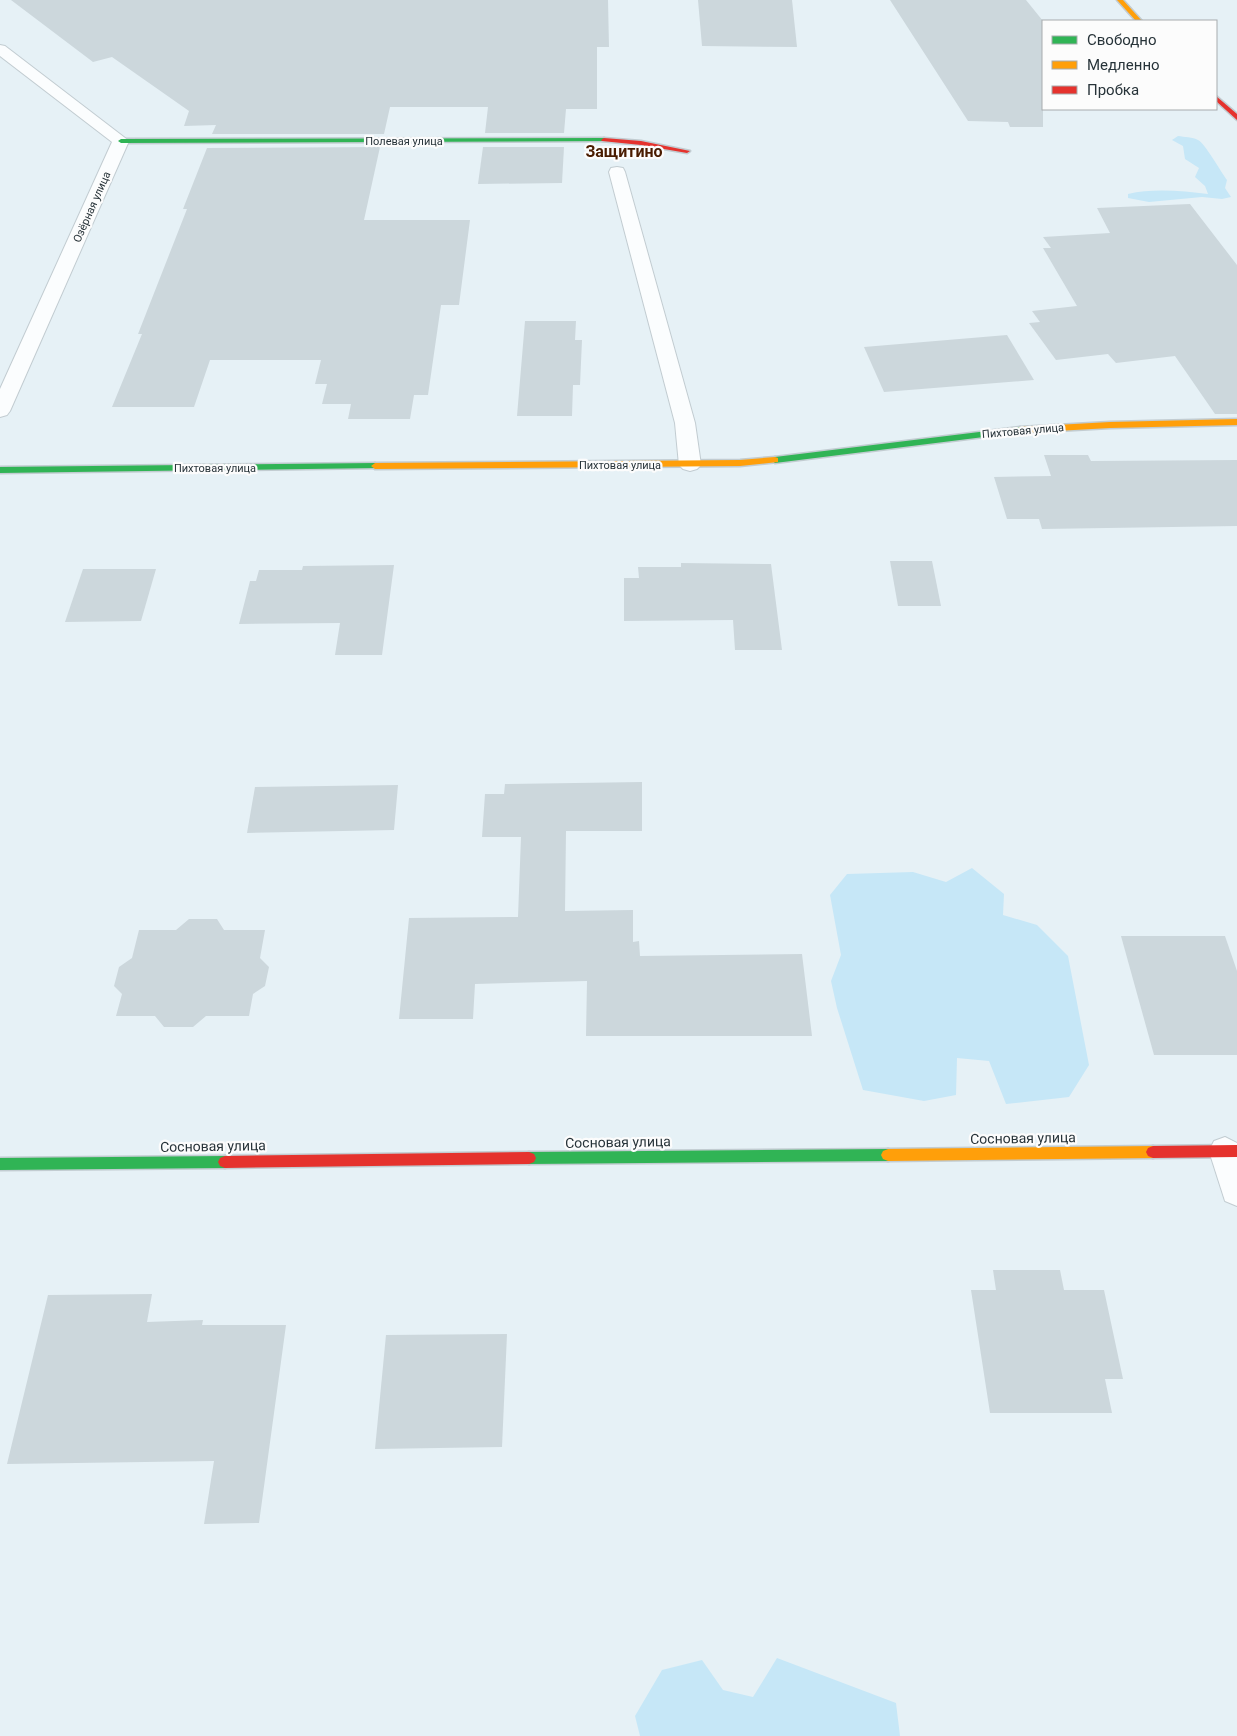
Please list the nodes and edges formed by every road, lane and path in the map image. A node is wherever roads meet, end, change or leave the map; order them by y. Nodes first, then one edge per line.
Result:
1 (1120, 0) edge
2 (1138, 20) edge
3 (0, 49) edge
4 (1217, 99) edge
5 (1237, 118) edge
6 (121, 142) junction
7 (687, 151) dead end
8 (617, 172) dead end
9 (0, 411) edge
10 (1237, 422) edge
11 (690, 465) junction
12 (0, 470) edge
13 (1231, 1151) edge
14 (0, 1164) edge
15 (1237, 1191) edge

1 - 2 street
3 - 6 street
4 - 5 street
6 - 7 street, Полевая улица
6 - 9 street, Озёрная улица
8 - 11 street
10 - 11 street, Пихтовая улица
11 - 12 street, Пихтовая улица
13 - 14 street, Сосновая улица
13 - 15 street

